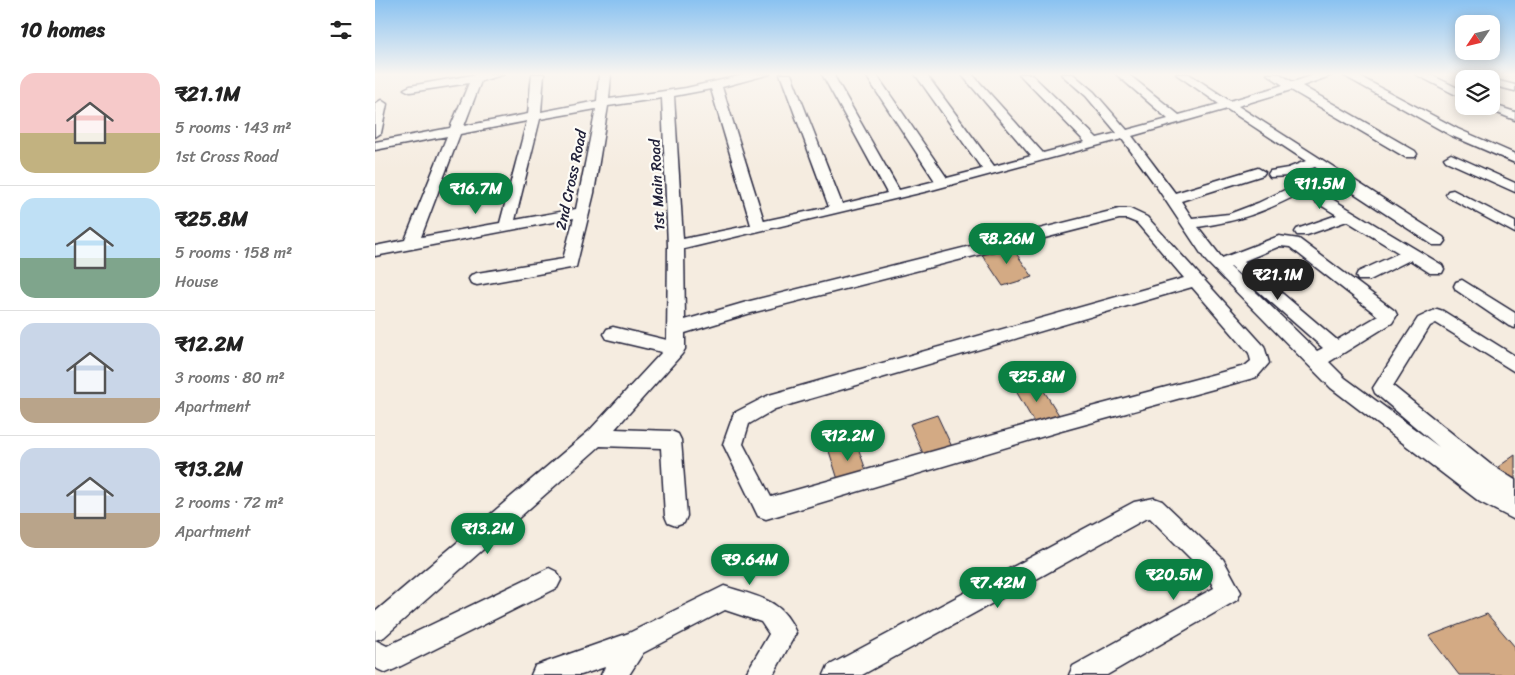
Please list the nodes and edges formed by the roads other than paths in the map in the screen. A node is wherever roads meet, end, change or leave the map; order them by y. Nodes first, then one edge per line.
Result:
1 (1227, 105) edge
2 (381, 106) edge
3 (466, 106) edge
4 (535, 106) edge
5 (596, 106) edge
6 (603, 106) edge
7 (669, 106) edge
8 (722, 106) edge
9 (797, 106) edge
10 (845, 106) edge
11 (891, 106) edge
12 (943, 106) edge
13 (993, 106) edge
14 (1056, 106) edge
15 (1100, 106) edge
16 (1159, 106) edge
17 (1225, 106) edge
18 (1327, 106) edge
19 (1405, 106) edge
20 (1500, 111) edge
21 (1515, 116) edge
22 (534, 118) junction
23 (1177, 120) junction
24 (457, 131) junction
25 (375, 133) edge
26 (1125, 134) junction
27 (1094, 143) junction
28 (375, 146) edge
29 (1410, 154) dead end
30 (1039, 157) junction
31 (1451, 158) dead end
32 (1515, 158) edge
33 (1315, 162) junction
34 (990, 170) junction
35 (1258, 172) dead end
36 (1333, 172) junction
37 (1275, 174) dead end
38 (943, 182) junction
39 (1302, 187) junction
40 (1515, 188) edge
41 (895, 194) junction
42 (1453, 194) dead end
43 (1172, 199) junction
44 (837, 209) junction
45 (583, 212) junction
46 (1347, 216) junction
47 (507, 224) junction
48 (1189, 224) junction
49 (759, 228) junction
50 (1515, 228) edge
51 (1302, 232) dead end
52 (412, 242) junction
53 (1438, 242) dead end
54 (676, 246) junction
55 (375, 251) edge
56 (1410, 254) junction
57 (1226, 263) junction
58 (1436, 269) dead end
59 (1364, 276) dead end
60 (477, 280) dead end
61 (1195, 280) junction
62 (1461, 286) dead end
63 (1515, 322) edge
64 (677, 329) junction
65 (613, 334) dead end
66 (676, 349) junction
67 (1336, 349) junction
68 (1316, 361) junction
69 (1515, 365) edge
70 (596, 437) junction
71 (1515, 492) edge
72 (1515, 510) edge
73 (676, 516) dead end
74 (549, 580) dead end
75 (375, 628) edge
76 (635, 644) junction
77 (375, 653) edge
78 (544, 675) edge
79 (614, 675) edge
80 (758, 675) edge
81 (837, 675) edge
82 (1083, 675) edge

1 - 33 street
2 - 25 street
3 - 24 street
4 - 22 street
5 - 22 street, 2nd Cross Road
6 - 45 street, 2nd Cross Road
7 - 54 street, 1st Main Road
8 - 49 street
9 - 44 street
10 - 41 street
11 - 38 street
12 - 34 street
13 - 30 street
14 - 27 street
15 - 26 street
16 - 23 street
17 - 23 street
18 - 29 street
19 - 32 street
20 - 21 street
22 - 24 street, 2nd Cross Road
22 - 47 street
23 - 26 street
24 - 28 street, 2nd Cross Road
24 - 52 street
26 - 27 street
26 - 43 street
27 - 30 street
30 - 34 street
31 - 40 street
33 - 36 street
33 - 37 street
34 - 38 street
35 - 43 street
36 - 39 street
36 - 53 street
38 - 41 street
39 - 46 street
39 - 48 street
41 - 44 street
42 - 50 street
43 - 48 street
44 - 49 street
45 - 47 street
45 - 60 street, 2nd Cross Road
46 - 51 street
46 - 56 street
47 - 52 street
48 - 57 street
49 - 54 street
52 - 55 street
54 - 64 street, 1st Main Road
56 - 58 street
56 - 59 street
57 - 67 street
57 - 67 street
57 - 68 street
61 - 61 street
61 - 64 street
62 - 63 street
64 - 66 street, 1st Main Road
65 - 66 street
66 - 70 street
67 - 68 street
68 - 72 street
69 - 71 street
70 - 73 street
70 - 75 street
74 - 77 street
76 - 78 street
76 - 79 street
76 - 80 street
81 - 82 street

